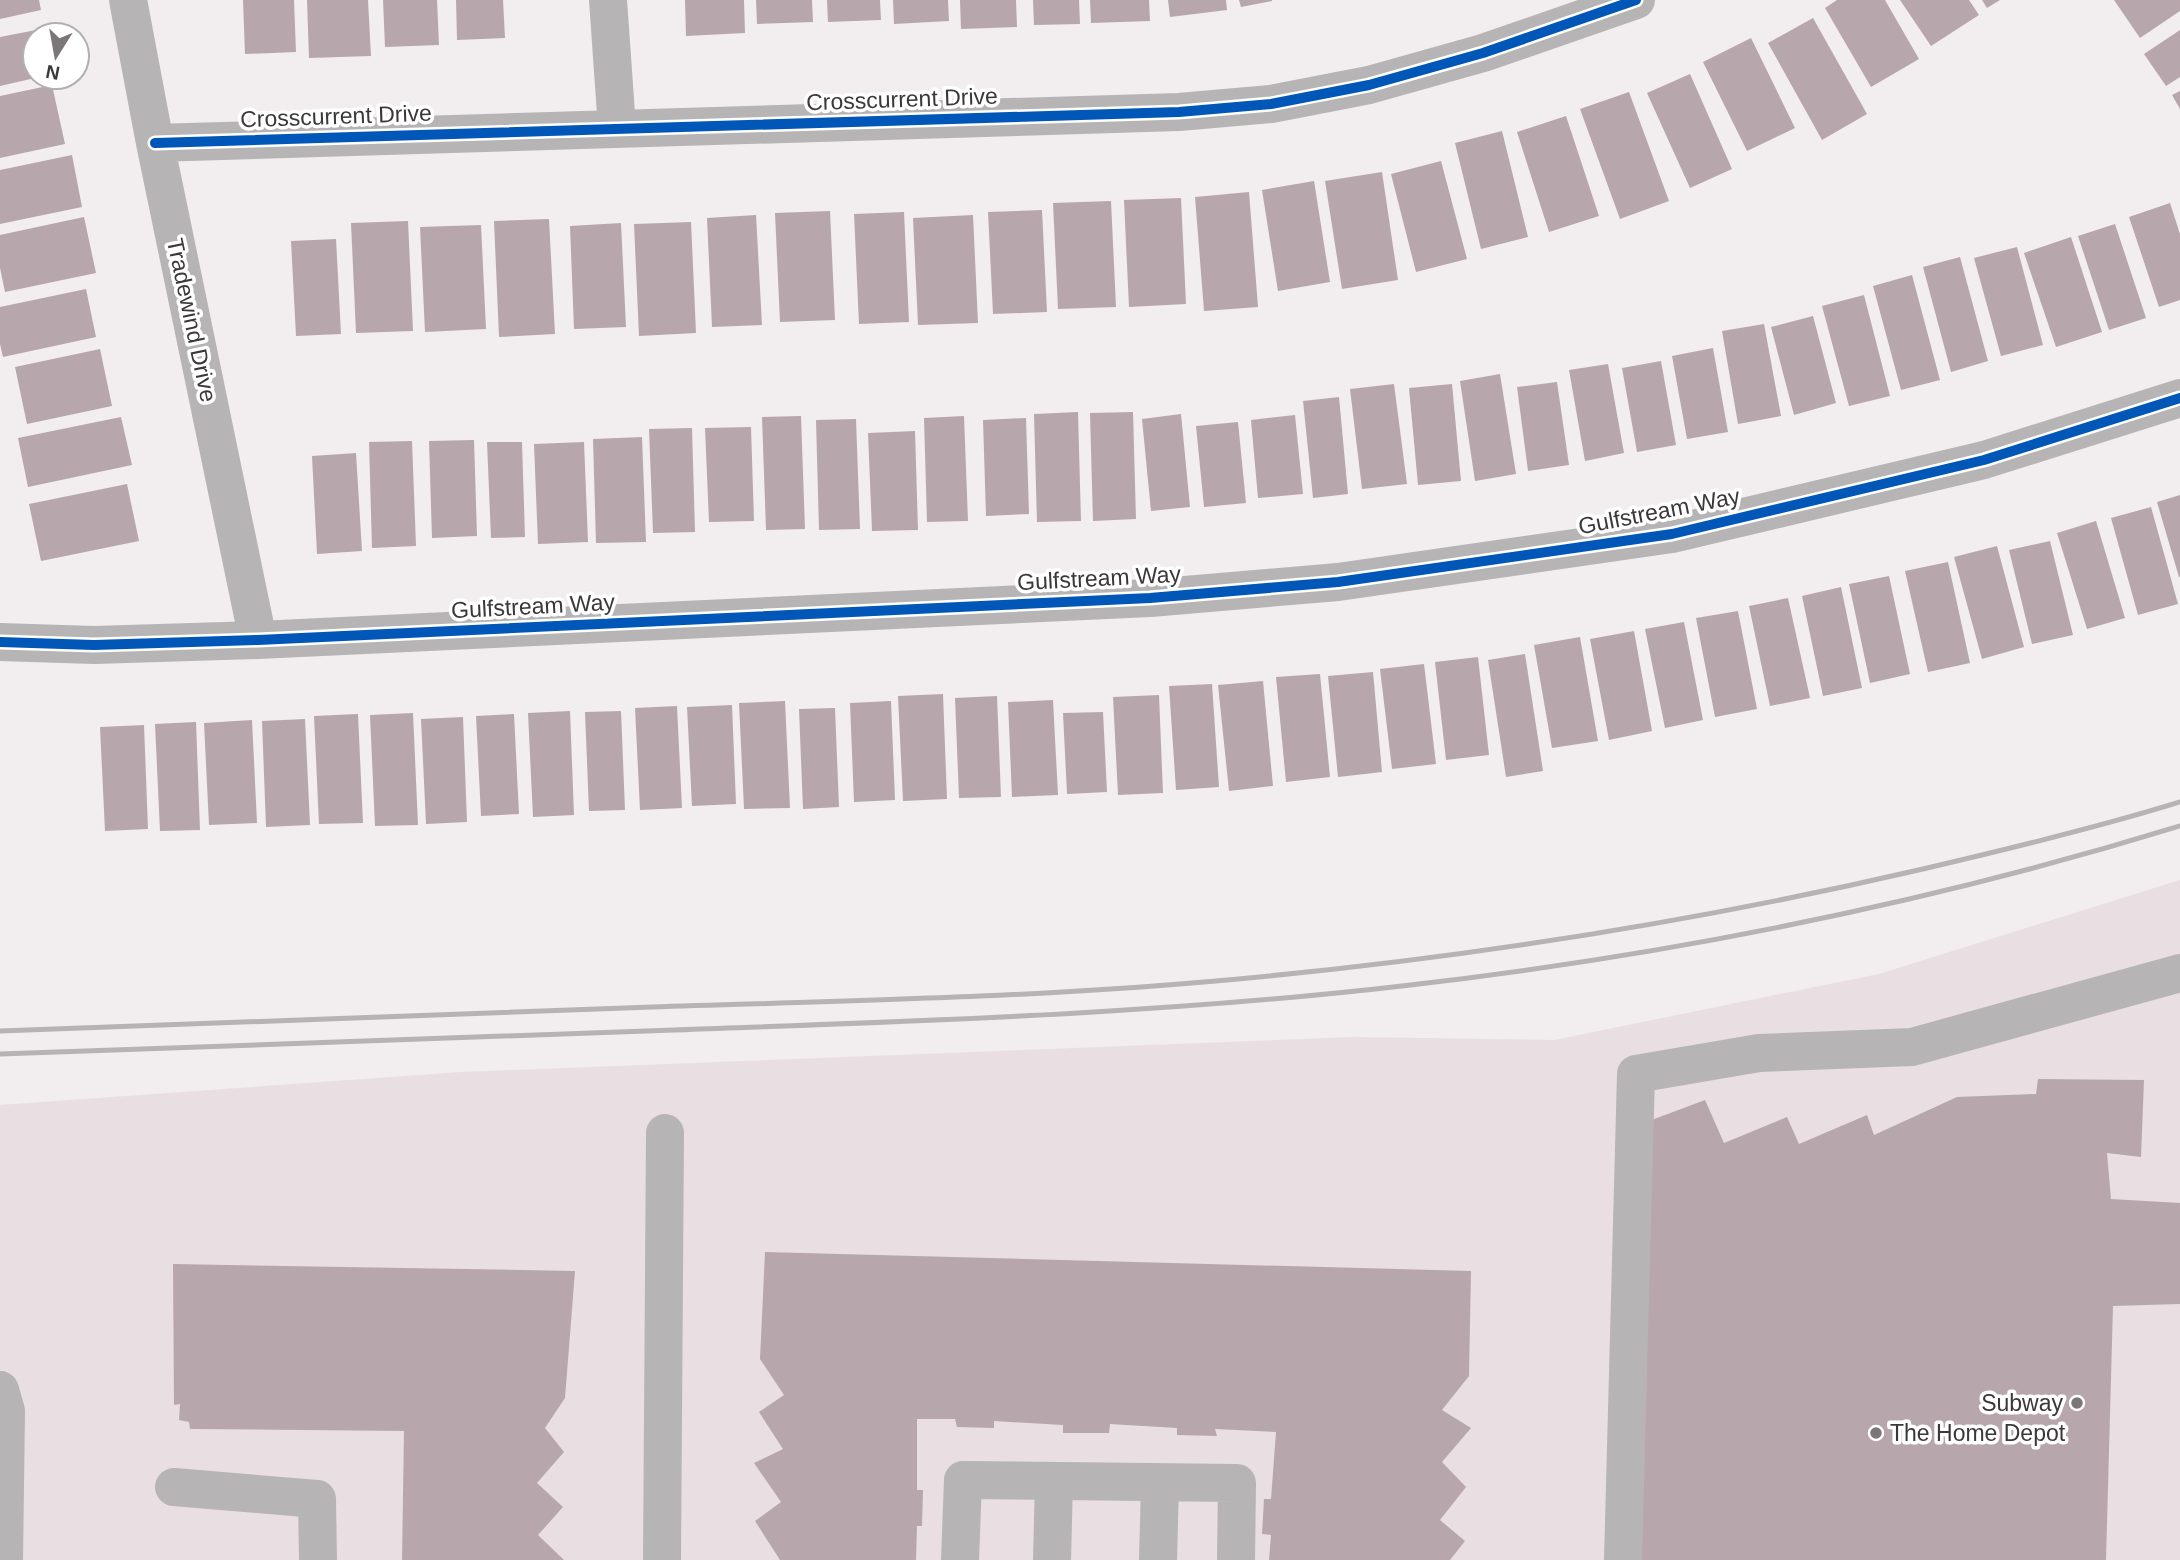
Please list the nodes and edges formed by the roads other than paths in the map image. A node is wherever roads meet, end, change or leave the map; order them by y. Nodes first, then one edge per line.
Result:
1 (128, 0) edge
2 (608, 0) edge
3 (1636, 0) edge
4 (617, 128) junction
5 (155, 143) junction
6 (2180, 398) edge
7 (258, 640) junction
8 (0, 642) edge
9 (2180, 973) edge
10 (665, 1133) dead end
11 (0, 1390) edge
12 (1054, 1481) junction
13 (1160, 1483) junction
14 (174, 1487) dead end
15 (4, 1560) edge
16 (318, 1560) edge
17 (662, 1560) edge
18 (960, 1560) edge
19 (1052, 1560) edge
20 (1158, 1560) edge
21 (1236, 1560) edge
22 (1623, 1560) edge

1 - 5 street, Tradewind Drive
2 - 4 street
3 - 4 street, Crosscurrent Drive
4 - 5 street, Crosscurrent Drive
5 - 7 street, Tradewind Drive
6 - 7 street, Gulfstream Way
7 - 8 street, Gulfstream Way
9 - 22 street
10 - 17 street
11 - 15 street
12 - 13 street
12 - 18 street
12 - 19 street
13 - 20 street
13 - 21 street
14 - 16 street

